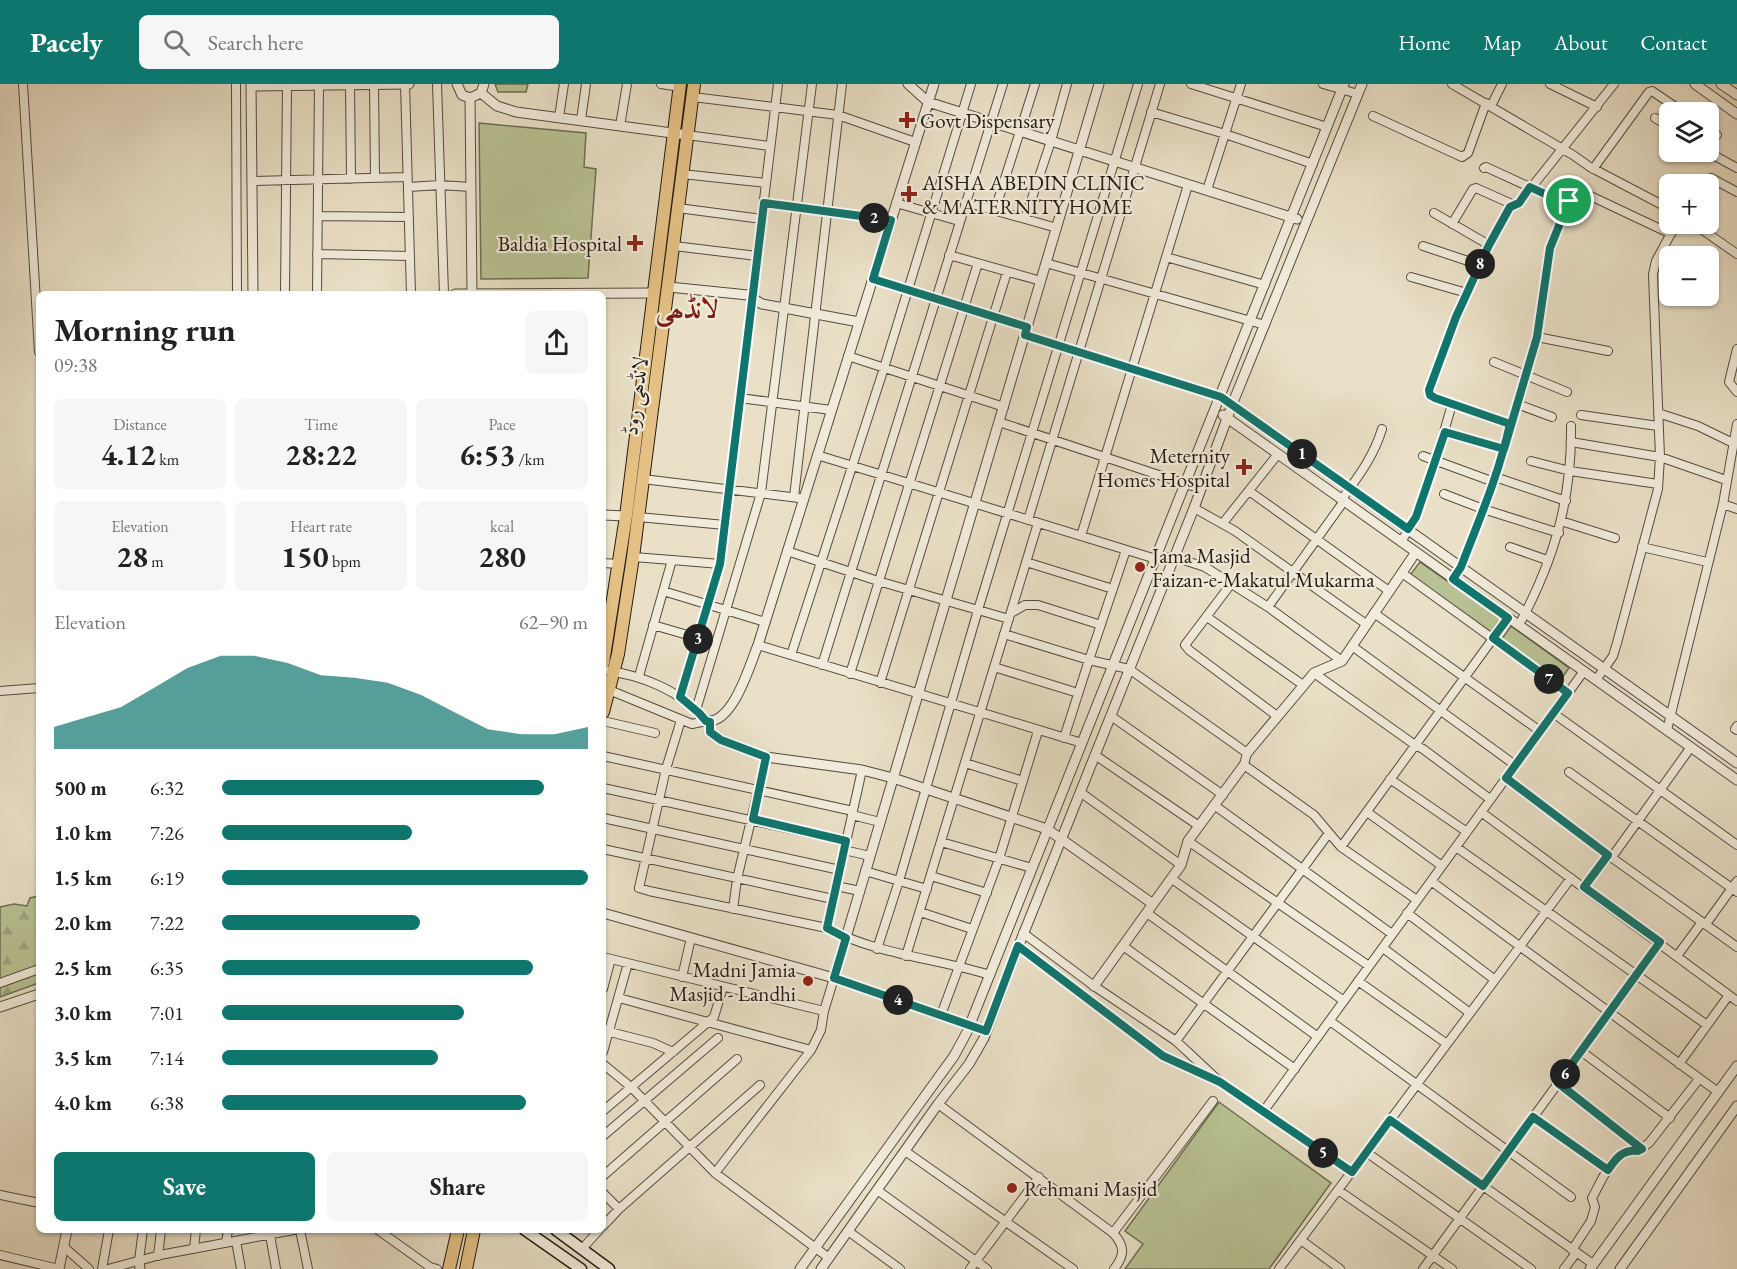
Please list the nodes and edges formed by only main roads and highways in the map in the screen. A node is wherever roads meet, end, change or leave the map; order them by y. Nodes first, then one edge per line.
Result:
1 (680, 85) edge
2 (693, 90) edge
3 (632, 517) junction
4 (608, 599) edge
5 (606, 628) edge
6 (609, 670) edge
7 (606, 701) edge
8 (457, 1233) edge
9 (473, 1233) edge
10 (529, 1233) edge
11 (560, 1233) edge
12 (449, 1269) edge
13 (466, 1269) edge
14 (581, 1269) edge
15 (609, 1269) edge

1 - 3 main road, لانڈھی روڈ
2 - 3 main road, لانڈھی روڈ
3 - 4 main road, لانڈھی روڈ
3 - 6 main road, لانڈھی روڈ
4 - 5 main road, لانڈھی روڈ
6 - 7 main road, لانڈھی روڈ
8 - 12 main road
9 - 13 main road
10 - 14 main road
11 - 15 main road

